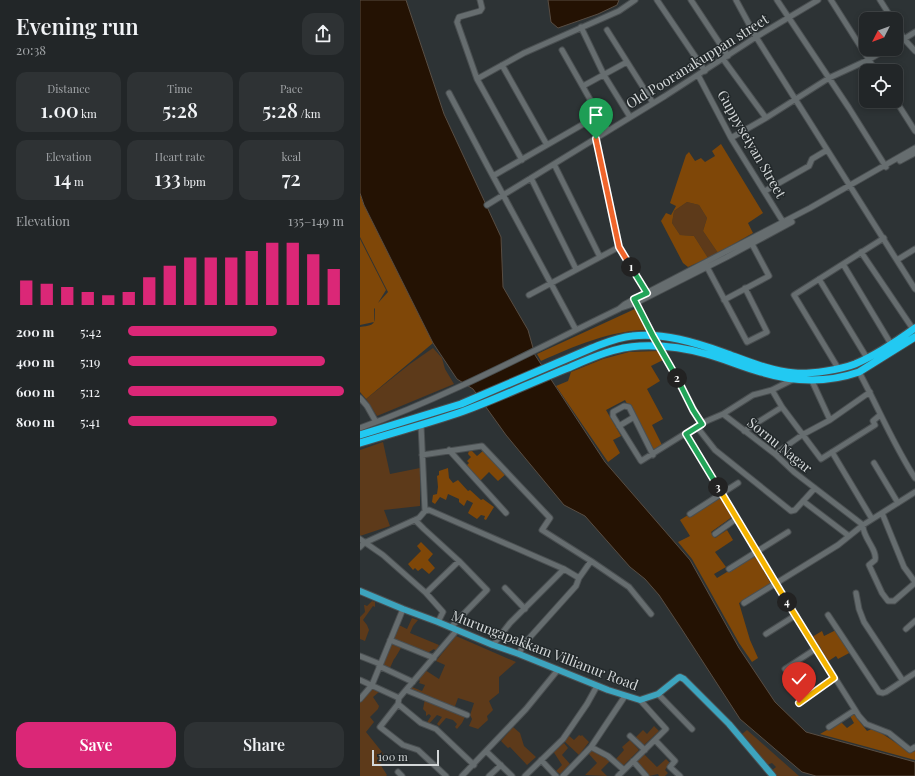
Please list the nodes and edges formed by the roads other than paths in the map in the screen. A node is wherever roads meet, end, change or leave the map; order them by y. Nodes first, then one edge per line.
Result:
1 (480, 0) edge
2 (635, 0) edge
3 (658, 0) edge
4 (691, 0) edge
5 (736, 0) edge
6 (777, 0) edge
7 (818, 0) edge
8 (831, 0) edge
9 (880, 0) edge
10 (888, 12) edge
11 (789, 17) junction
12 (581, 27) junction
13 (607, 30) dead end
14 (915, 32) edge
15 (756, 37) junction
16 (904, 39) joint
17 (562, 50) dead end
18 (915, 51) edge
19 (875, 56) edge
20 (726, 57) junction
21 (868, 60) junction
22 (627, 62) junction
23 (871, 64) edge
24 (502, 65) junction
25 (705, 70) junction
26 (604, 74) junction
27 (698, 75) junction
28 (829, 78) junction
29 (477, 79) junction
30 (583, 86) junction
31 (449, 93) dead end
32 (795, 100) junction
33 (654, 103) junction
34 (900, 108) edge
35 (599, 115) junction
36 (630, 117) junction
37 (766, 118) junction
38 (608, 131) junction
39 (915, 131) edge
40 (731, 138) junction
41 (596, 139) junction
42 (547, 145) junction
43 (915, 148) edge
44 (827, 150) junction
45 (915, 153) edge
46 (522, 160) junction
47 (554, 164) junction
48 (886, 167) junction
49 (493, 176) junction
50 (531, 178) junction
51 (852, 190) junction
52 (765, 191) junction
53 (503, 194) junction
54 (487, 205) dead end
55 (785, 224) junction
56 (884, 238) junction
57 (752, 244) junction
58 (619, 247) junction
59 (915, 249) edge
60 (861, 252) junction
61 (600, 257) junction
62 (898, 260) junction
63 (843, 264) junction
64 (708, 267) junction
65 (576, 269) junction
66 (818, 279) junction
67 (552, 283) junction
68 (745, 288) junction
69 (915, 289) edge
70 (647, 293) junction
71 (529, 295) dead end
72 (724, 300) junction
73 (635, 301) junction
74 (914, 328) edge
75 (576, 330) junction
76 (653, 336) junction
77 (915, 337) edge
78 (891, 344) junction
79 (659, 346) junction
80 (867, 358) junction
81 (838, 368) junction
82 (859, 372) junction
83 (794, 379) junction
84 (812, 381) junction
85 (772, 390) junction
86 (870, 392) junction
87 (360, 398) edge
88 (782, 406) junction
89 (463, 407) junction
90 (723, 414) junction
91 (880, 415) junction
92 (634, 417) junction
93 (830, 420) junction
94 (376, 422) junction
95 (422, 424) junction
96 (702, 424) junction
97 (619, 426) junction
98 (697, 427) junction
99 (360, 428) edge
100 (744, 431) junction
101 (686, 434) junction
102 (360, 435) edge
103 (802, 435) junction
104 (360, 443) edge
105 (449, 450) junction
106 (832, 452) junction
107 (775, 454) junction
108 (422, 455) junction
109 (653, 455) junction
110 (874, 463) dead end
111 (915, 478) edge
112 (738, 483) dead end
113 (816, 488) junction
114 (915, 492) edge
115 (721, 493) junction
116 (803, 501) junction
117 (898, 503) junction
118 (425, 511) junction
119 (506, 512) dead end
120 (882, 513) junction
121 (690, 514) dead end
122 (736, 519) junction
123 (872, 519) junction
124 (415, 520) junction
125 (863, 525) junction
126 (788, 532) dead end
127 (714, 534) dead end
128 (849, 536) junction
129 (362, 541) edge
130 (360, 547) edge
131 (757, 551) junction
132 (459, 561) junction
133 (591, 561) junction
134 (729, 568) dead end
135 (564, 569) junction
136 (579, 578) junction
137 (915, 582) edge
138 (776, 584) junction
139 (505, 588) dead end
140 (360, 590) edge
141 (426, 593) junction
142 (856, 593) dead end
143 (744, 603) dead end
144 (402, 609) junction
145 (525, 609) junction
146 (651, 614) dead end
147 (796, 615) junction
148 (828, 615) dead end
149 (915, 621) edge
150 (438, 622) junction
151 (451, 627) junction
152 (906, 629) dead end
153 (457, 630) junction
154 (766, 634) dead end
155 (390, 640) junction
156 (493, 646) junction
157 (817, 648) junction
158 (519, 654) junction
159 (360, 656) edge
160 (434, 658) junction
161 (380, 665) junction
162 (785, 669) dead end
163 (557, 671) junction
164 (915, 673) edge
165 (834, 678) junction
166 (360, 680) edge
167 (903, 681) junction
168 (413, 682) junction
169 (372, 685) junction
170 (597, 686) junction
171 (406, 690) junction
172 (658, 694) junction
173 (625, 696) junction
174 (399, 698) junction
175 (360, 699) edge
176 (640, 700) junction
177 (799, 703) dead end
178 (398, 704) junction
179 (855, 710) junction
180 (467, 715) dead end
181 (829, 728) dead end
182 (692, 729) dead end
183 (630, 736) dead end
184 (655, 740) junction
185 (591, 747) junction
186 (915, 747) edge
187 (645, 750) junction
188 (487, 752) junction
189 (541, 760) junction
190 (633, 761) junction
191 (474, 765) junction
192 (501, 765) junction
193 (624, 770) junction
194 (446, 776) edge
195 (462, 776) edge
196 (489, 776) edge
197 (512, 776) edge
198 (524, 776) edge
199 (556, 776) edge
200 (563, 776) edge
201 (618, 776) edge
202 (646, 776) edge
203 (680, 776) edge
204 (773, 776) edge

1 - 29 street
2 - 12 street
3 - 25 street
4 - 20 street
5 - 15 street
6 - 11 street
7 - 11 street, Old Pooranakuppan street
8 - 21 street
9 - 10 street
11 - 15 street, Old Pooranakuppan street
11 - 28 street
12 - 24 street
12 - 26 street
13 - 22 street
14 - 16 street
15 - 20 street, Old Pooranakuppan street
15 - 32 street
16 - 18 street
17 - 30 street
19 - 21 street
20 - 25 street, Old Pooranakuppan street
20 - 37 street
21 - 23 street
21 - 28 street
22 - 26 street
22 - 33 street
24 - 29 street
24 - 42 street
25 - 27 street, Old Pooranakuppan street
26 - 30 street
26 - 36 street
27 - 33 street, Old Pooranakuppan street
27 - 40 street, Guppyseiyan Street
28 - 32 street
28 - 48 street
29 - 46 street
30 - 35 street
31 - 49 street
32 - 37 street
32 - 44 street
33 - 36 street, Old Pooranakuppan street
34 - 39 street
35 - 38 street
35 - 42 street
36 - 38 street, Old Pooranakuppan street
37 - 40 street
38 - 41 street, Old Pooranakuppan street
40 - 52 street, Guppyseiyan Street
41 - 47 street, Old Pooranakuppan street
41 - 58 street
42 - 46 street
43 - 48 street
44 - 51 street
44 - 52 street
45 - 48 street
46 - 49 street
47 - 50 street, Old Pooranakuppan street
47 - 61 street
48 - 51 street
49 - 53 street
50 - 53 street, Old Pooranakuppan street
50 - 65 street
51 - 55 street
51 - 56 street
52 - 55 street, Guppyseiyan Street
53 - 54 street, Old Pooranakuppan street
53 - 67 street
55 - 57 street
55 - 70 street
56 - 60 street
56 - 62 street
57 - 64 street
57 - 68 street
58 - 61 street
58 - 70 street
59 - 62 street
60 - 63 street
60 - 74 street
61 - 65 street
62 - 69 street
63 - 66 street
63 - 78 street
64 - 72 street
64 - 73 street
65 - 67 street
66 - 80 street
66 - 81 street
67 - 71 street
67 - 75 street
68 - 72 street
68 - 72 street
70 - 73 street
73 - 75 street
73 - 76 street
74 - 78 highway
75 - 94 street
76 - 79 street
76 - 81 highway
76 - 89 highway
77 - 82 highway
78 - 80 highway
79 - 83 highway
79 - 89 highway
79 - 96 street
80 - 81 highway
82 - 84 highway
82 - 86 street
83 - 84 highway
83 - 85 street
84 - 93 street
85 - 88 street
85 - 90 street
86 - 91 street
86 - 93 street
87 - 94 street
88 - 100 street
88 - 103 street
89 - 95 highway
89 - 102 highway
90 - 96 street
90 - 100 street, Sornu Nagar
91 - 106 street
91 - 111 street
92 - 97 street
92 - 97 street
92 - 109 street
93 - 103 street
94 - 99 street
95 - 104 highway
95 - 108 street
96 - 98 street
97 - 109 street
98 - 101 street
98 - 116 street
100 - 107 street, Sornu Nagar
101 - 109 street
101 - 115 street
103 - 106 street
103 - 107 street
105 - 108 street
105 - 119 street
105 - 133 street
106 - 123 street
107 - 113 street, Sornu Nagar
108 - 118 street
110 - 117 street
112 - 115 street
113 - 116 street
113 - 125 street, Sornu Nagar
114 - 117 street
115 - 121 street
115 - 122 street
116 - 128 street
117 - 120 street
118 - 124 street
118 - 135 street
120 - 123 street
120 - 137 street
122 - 127 street
122 - 131 street
123 - 125 street
124 - 129 street
124 - 132 street
125 - 128 street
125 - 137 street
126 - 131 street
128 - 138 street
129 - 130 street
129 - 141 street
131 - 134 street
131 - 138 street
132 - 141 street
132 - 151 street
133 - 136 street
133 - 146 street
135 - 136 street
135 - 145 street
136 - 158 street
138 - 143 street
138 - 147 street
139 - 145 street
140 - 144 main road, Murungapakkam Villianur Road
141 - 150 street
142 - 167 street
144 - 150 main road, Murungapakkam Villianur Road
144 - 155 street
145 - 156 street
147 - 154 street
147 - 157 street
148 - 167 street
149 - 152 street
150 - 151 main road, Murungapakkam Villianur Road
151 - 153 main road, Murungapakkam Villianur Road
153 - 156 main road, Murungapakkam Villianur Road
153 - 160 street
155 - 160 street
155 - 161 street
156 - 158 main road, Murungapakkam Villianur Road
157 - 162 street
157 - 165 street
158 - 163 main road, Murungapakkam Villianur Road
159 - 161 street
160 - 168 street
161 - 168 street
161 - 169 street
163 - 170 main road, Murungapakkam Villianur Road
163 - 188 street
164 - 167 street
165 - 177 street
165 - 179 street
166 - 169 street
168 - 171 street
169 - 174 street
169 - 175 street
170 - 173 main road, Murungapakkam Villianur Road
170 - 189 street
171 - 174 street
171 - 180 street
172 - 176 main road, Murungapakkam Villianur Road
172 - 182 street
172 - 204 main road, Murungapakkam Villianur Road
173 - 176 main road, Murungapakkam Villianur Road
173 - 185 street
174 - 178 street
176 - 184 street
178 - 191 street
178 - 194 street
179 - 181 street
179 - 186 street
183 - 187 street
184 - 187 street
184 - 203 street
185 - 193 street
185 - 200 street
187 - 190 street
188 - 191 street
188 - 192 street
189 - 198 street
189 - 199 street
190 - 193 street
190 - 202 street
191 - 195 street
192 - 196 street
192 - 197 street
193 - 201 street

